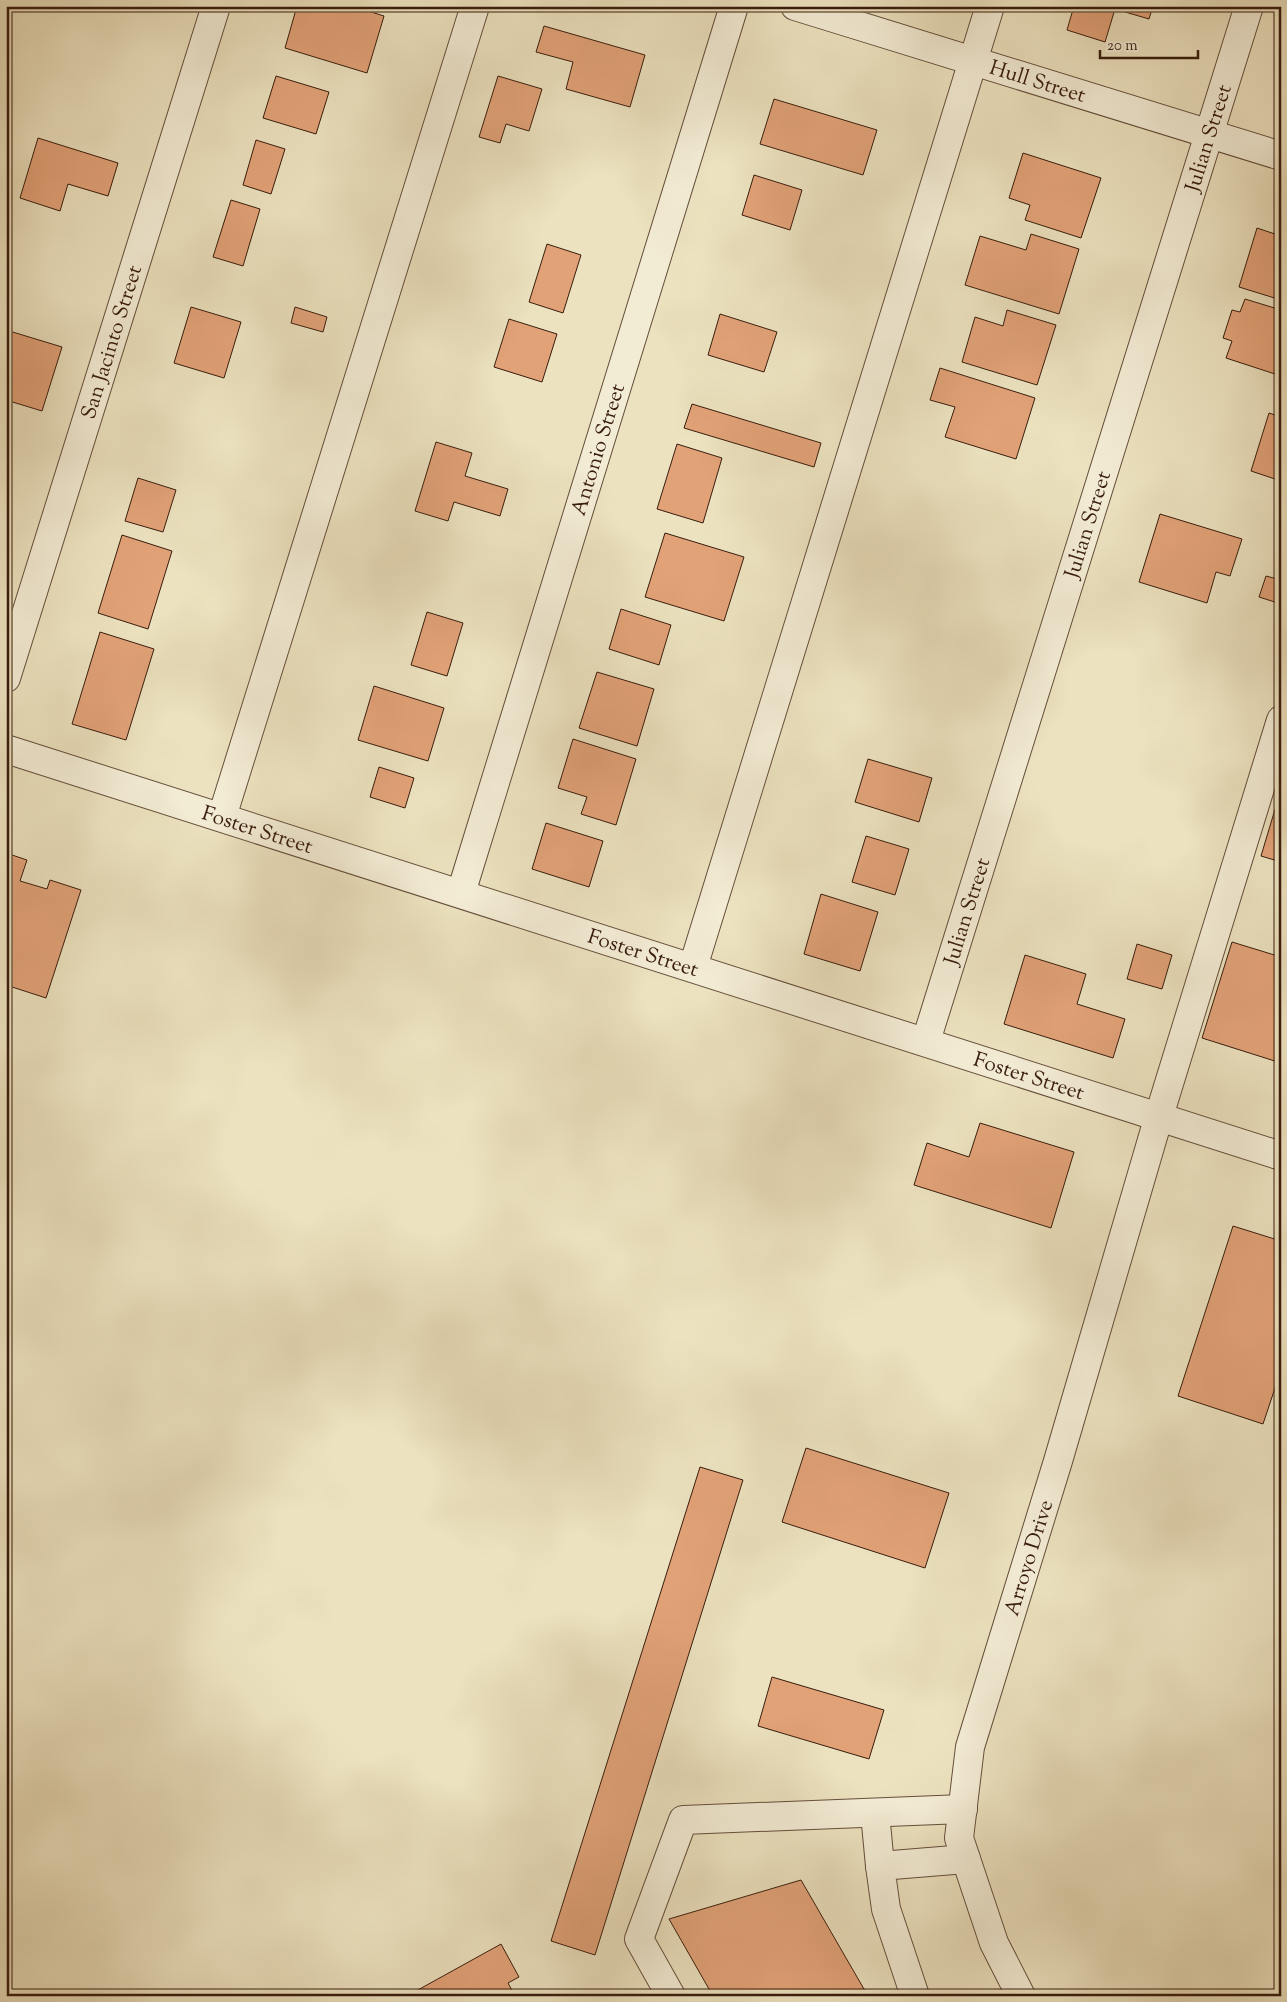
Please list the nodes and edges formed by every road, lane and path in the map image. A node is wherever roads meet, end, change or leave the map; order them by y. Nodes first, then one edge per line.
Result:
1 (216, 6) edge
2 (475, 6) edge
3 (734, 6) edge
4 (795, 6) edge
5 (990, 6) edge
6 (1248, 6) edge
7 (973, 61) junction
8 (1209, 134) junction
9 (1281, 156) edge
10 (6, 678) edge
11 (1281, 720) edge
12 (6, 749) edge
13 (222, 818) junction
14 (461, 894) junction
15 (693, 967) junction
16 (926, 1042) junction
17 (1159, 1116) junction
18 (1281, 1156) edge
19 (962, 1809) junction
20 (875, 1813) junction
21 (966, 1859) junction
22 (880, 1866) junction
23 (672, 1996) edge
24 (915, 1996) edge
25 (1021, 1996) edge

1 - 10 street, San Jacinto Street
2 - 13 street
3 - 14 street, Antonio Street
4 - 7 street, Hull Street
5 - 7 street
6 - 8 street, Julian Street
7 - 8 street, Hull Street
7 - 15 street
8 - 9 street, Hull Street
8 - 16 street, Julian Street
11 - 17 street, Arroyo Drive
12 - 13 street, Foster Street
13 - 14 street, Foster Street
14 - 15 street, Foster Street
15 - 16 street, Foster Street
16 - 17 street, Foster Street
17 - 18 street, Foster Street
17 - 19 street, Arroyo Drive
19 - 20 street
19 - 21 street, Arroyo Drive
20 - 22 street
20 - 23 street
21 - 22 street
21 - 25 street, Arroyo Drive
22 - 24 street

